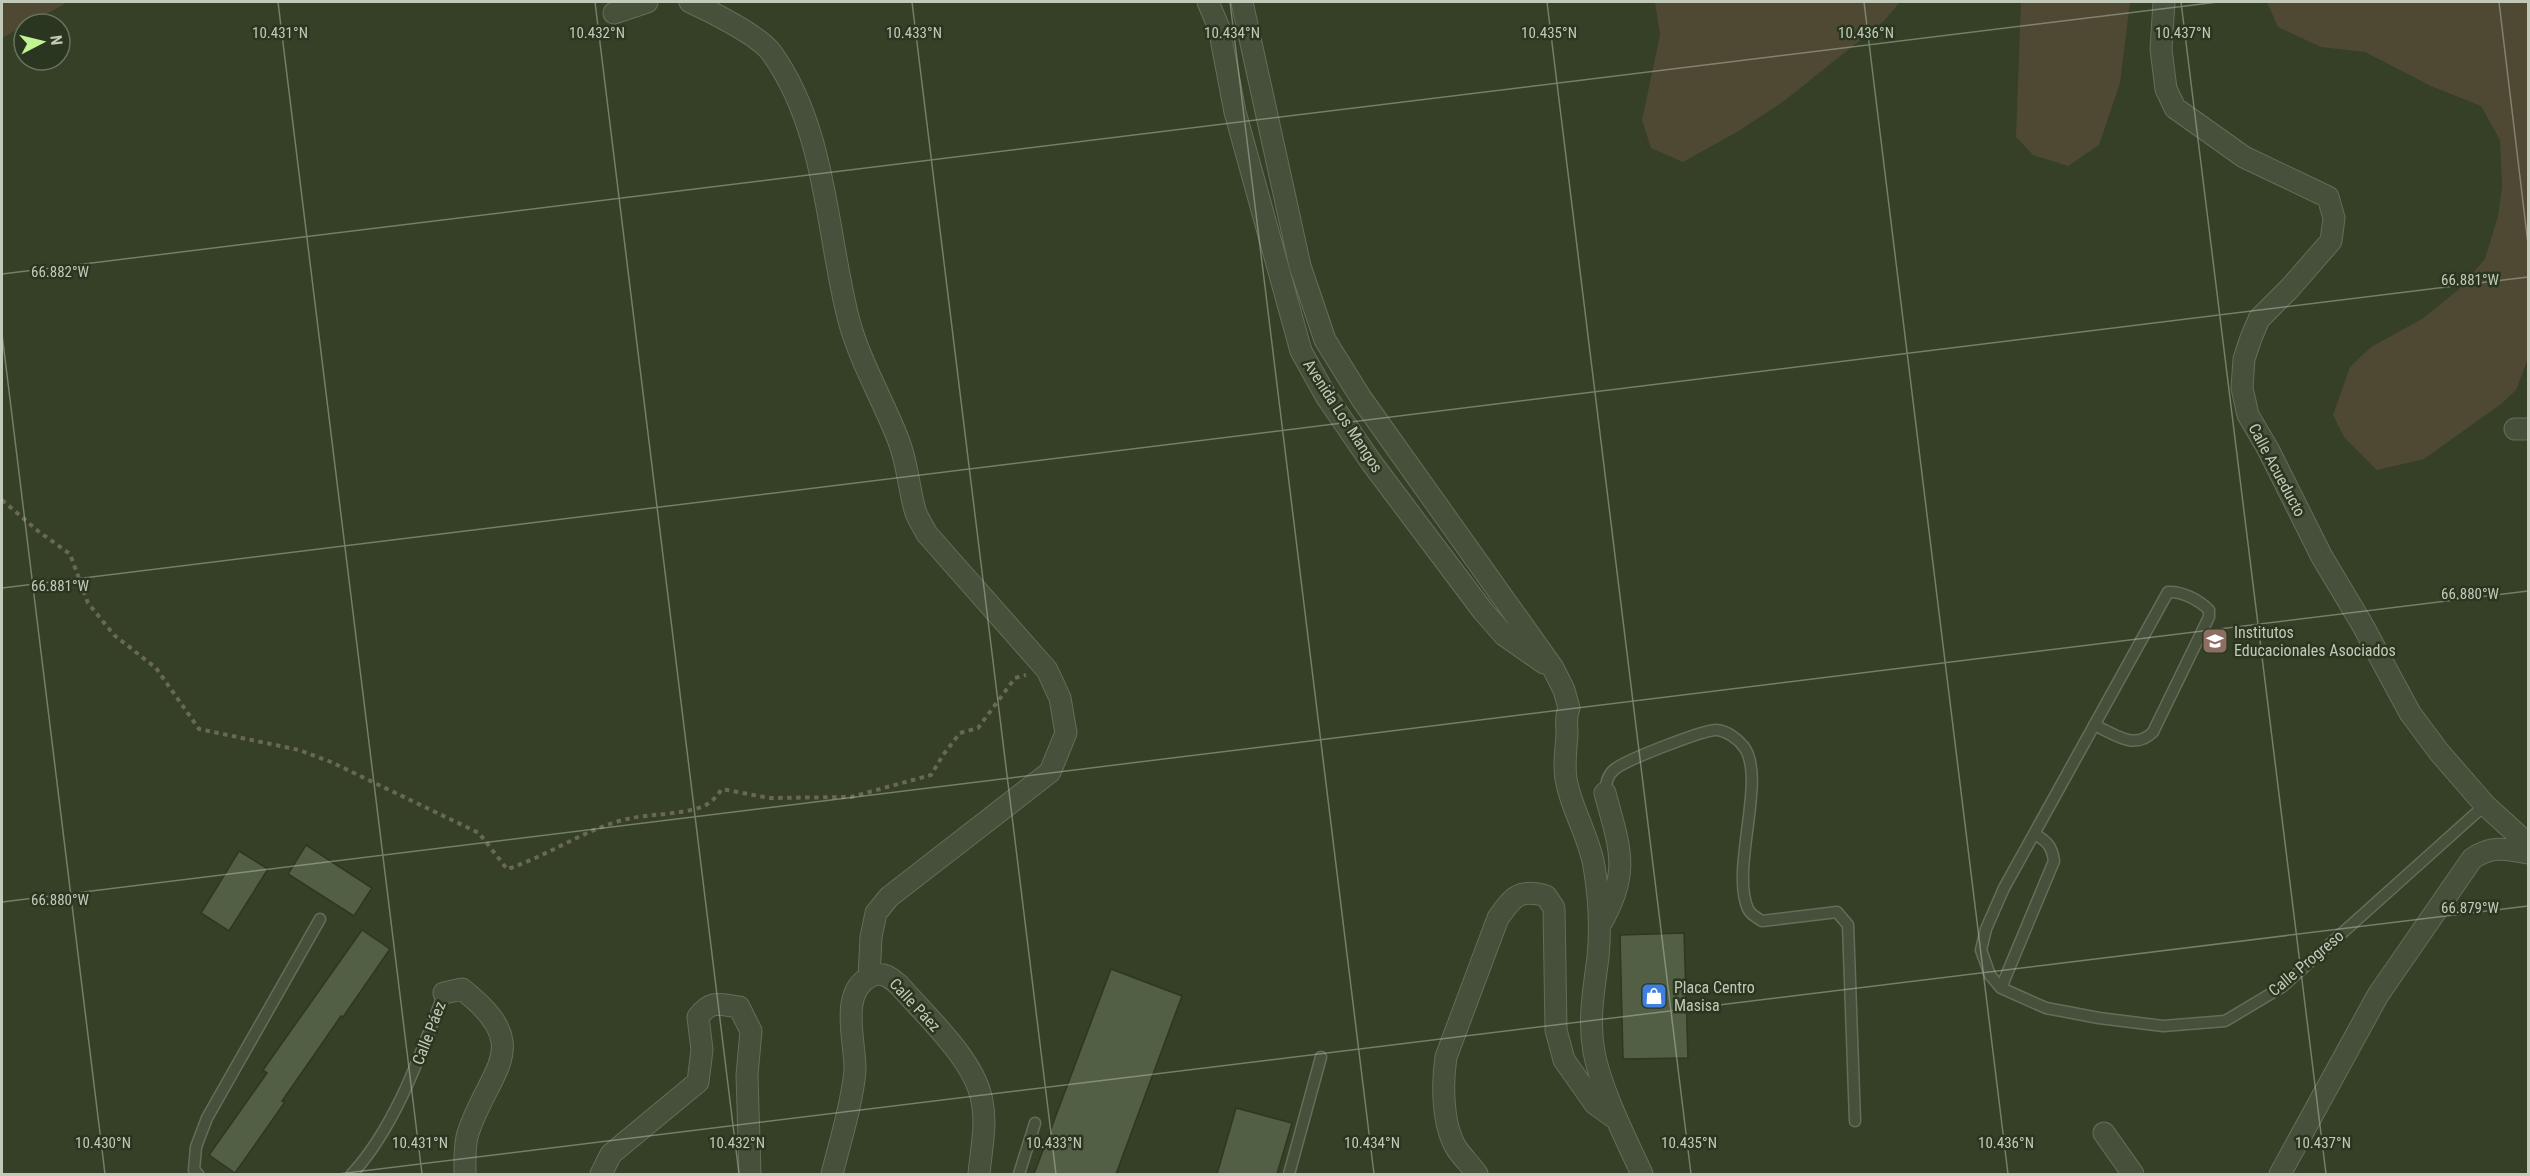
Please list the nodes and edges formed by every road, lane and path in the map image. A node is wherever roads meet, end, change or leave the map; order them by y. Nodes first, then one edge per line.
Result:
1 (647, 2) edge
2 (690, 2) edge
3 (1208, 2) edge
4 (1242, 2) edge
5 (2164, 2) edge
6 (614, 13) dead end
7 (2, 500) edge
8 (1553, 668) junction
9 (1047, 670) junction
10 (2094, 724) junction
11 (1605, 793) joint
12 (2485, 805) junction
13 (2034, 834) junction
14 (2529, 844) edge
15 (2529, 853) edge
16 (320, 919) dead end
17 (1600, 925) junction
18 (869, 977) junction
19 (2001, 988) junction
20 (444, 993) joint
21 (1321, 1057) dead end
22 (1616, 1119) junction
23 (1855, 1121) dead end
24 (1035, 1123) dead end
25 (2104, 1133) dead end
26 (198, 1174) edge
27 (352, 1174) edge
28 (465, 1174) edge
29 (601, 1174) edge
30 (750, 1174) edge
31 (832, 1174) edge
32 (979, 1174) edge
33 (1019, 1174) edge
34 (1290, 1174) edge
35 (1477, 1174) edge
36 (1642, 1174) edge
37 (2133, 1174) edge
38 (2280, 1174) edge

1 - 6 street
2 - 9 street
3 - 8 street, Avenida Los Mangos
4 - 8 street, Avenida Los Mangos
5 - 12 street, Calle Acueducto
7 - 9 path
8 - 17 street, Avenida Los Mangos
9 - 18 street
10 - 10 lane
10 - 13 lane
11 - 17 street
11 - 23 lane
12 - 14 street, Calle Acueducto
12 - 19 lane, Calle Progreso
13 - 19 lane, Calle Progreso
13 - 19 lane
15 - 38 street
16 - 26 lane
17 - 22 street, Avenida Los Mangos
18 - 31 street, Calle Páez
18 - 32 street, Calle Páez
20 - 27 lane, Calle Páez
20 - 28 street, Calle Páez
21 - 34 lane
22 - 35 street
22 - 36 street, Avenida Los Mangos
24 - 33 lane
25 - 37 street
29 - 30 street

